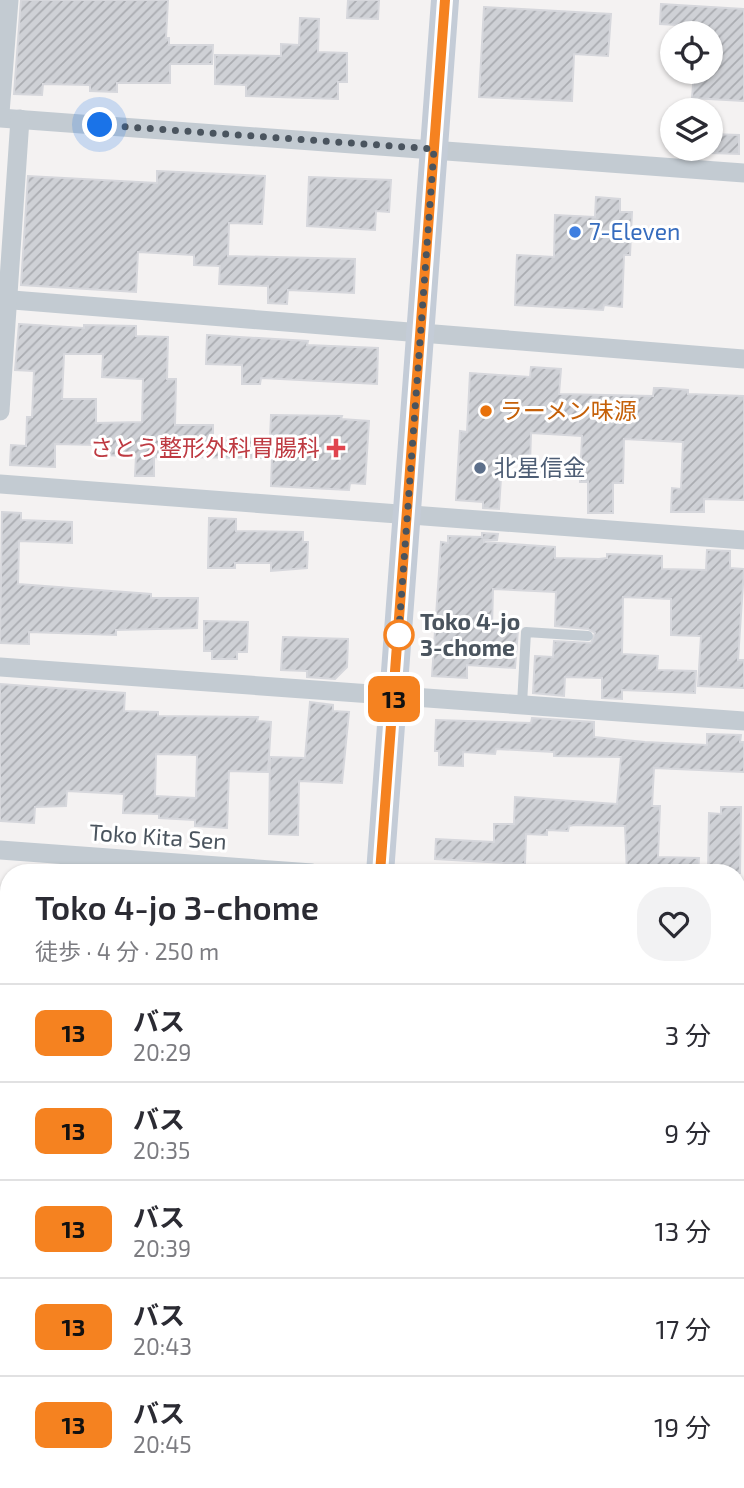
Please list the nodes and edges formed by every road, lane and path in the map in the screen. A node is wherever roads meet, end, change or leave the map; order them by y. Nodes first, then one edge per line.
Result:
1 (9, 0) edge
2 (445, 0) edge
3 (0, 116) edge
4 (20, 119) junction
5 (434, 149) junction
6 (744, 173) edge
7 (4, 300) edge
8 (422, 333) junction
9 (744, 359) edge
10 (0, 411) edge
11 (0, 484) edge
12 (407, 515) junction
13 (744, 540) edge
14 (588, 636) dead end
15 (0, 667) edge
16 (395, 694) junction
17 (522, 704) junction
18 (744, 721) edge
19 (0, 850) edge
20 (149, 864) edge
21 (381, 864) edge

1 - 3 street
2 - 5 street
3 - 4 street
4 - 5 street
4 - 7 street
5 - 6 street
5 - 8 street
7 - 8 street
7 - 10 street
8 - 9 street
8 - 12 street
11 - 12 street
12 - 13 street
12 - 16 street
14 - 17 lane
15 - 16 street
16 - 17 street
16 - 21 street
17 - 18 street
19 - 20 street, Toko Kita Sen

